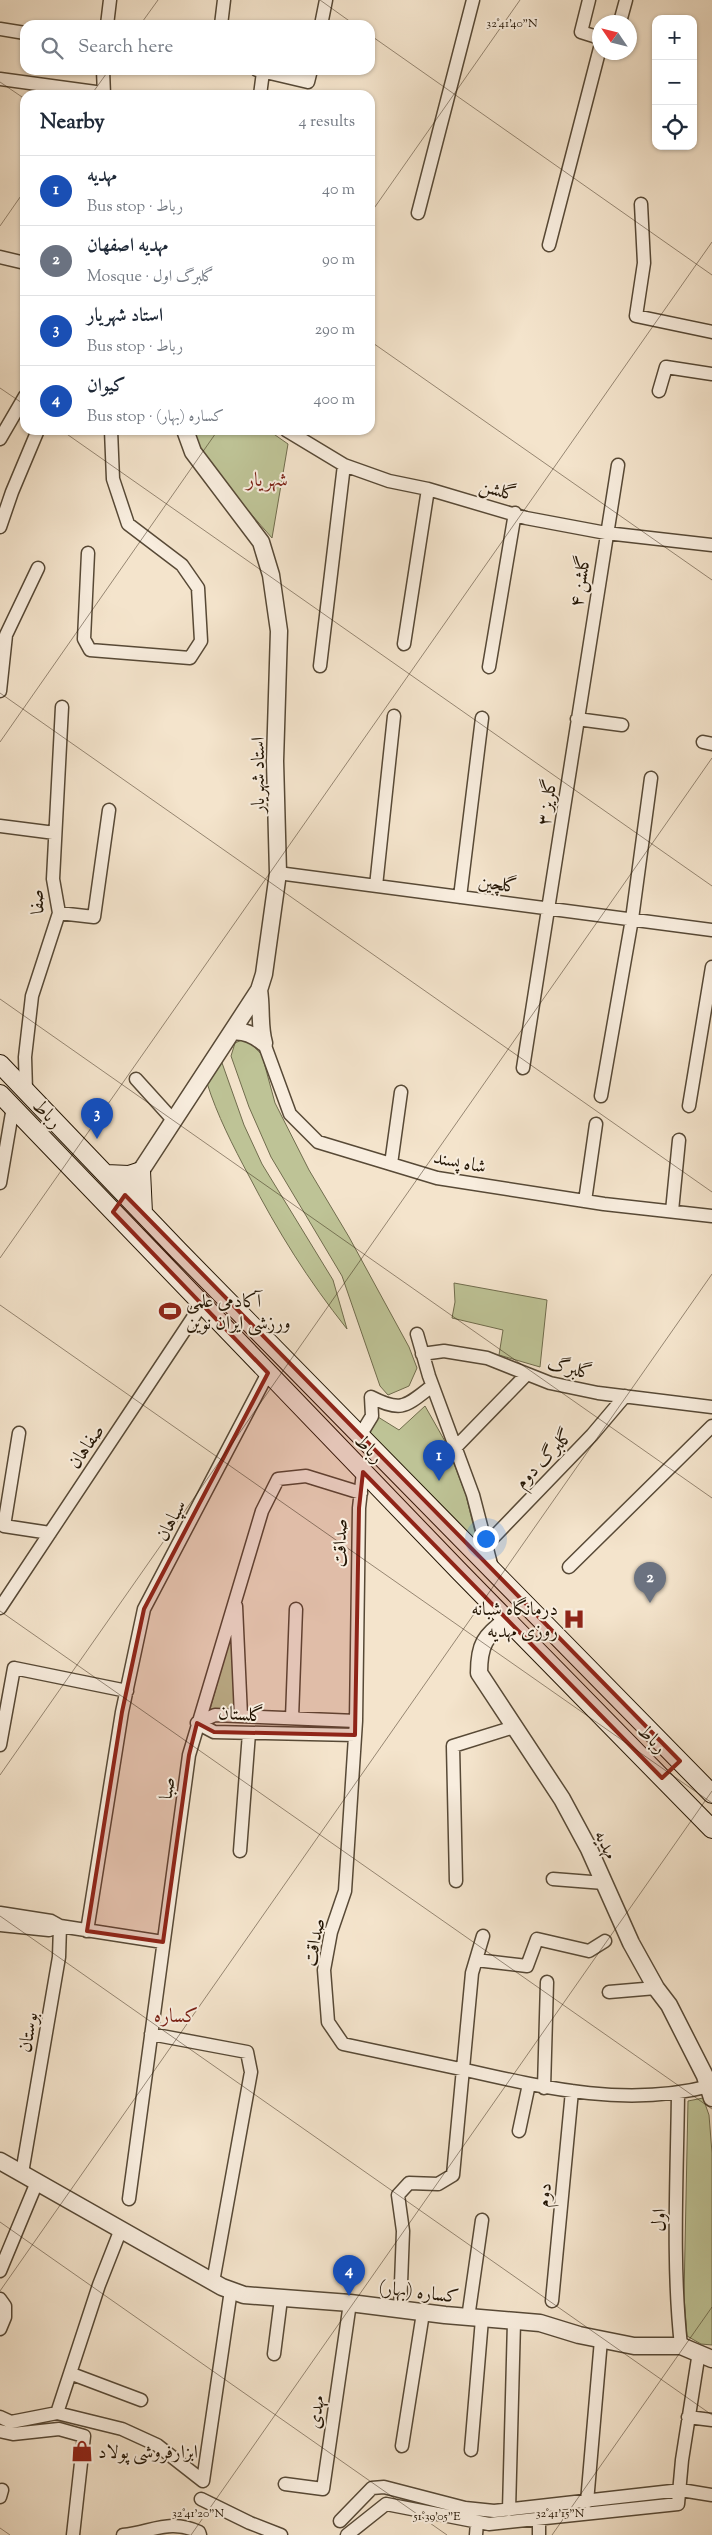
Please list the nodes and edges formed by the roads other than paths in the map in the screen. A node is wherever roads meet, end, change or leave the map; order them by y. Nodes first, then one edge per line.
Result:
1 (110, 0) edge
2 (224, 0) edge
3 (326, 0) edge
4 (473, 0) edge
5 (589, 0) edge
6 (626, 0) edge
7 (622, 15) edge
8 (108, 20) edge
9 (222, 20) edge
10 (321, 20) edge
11 (0, 29) edge
12 (20, 32) edge
13 (592, 35) edge
14 (597, 60) edge
15 (103, 75) edge
16 (260, 75) edge
17 (277, 75) edge
18 (310, 75) edge
19 (0, 79) edge
20 (76, 90) edge
21 (104, 90) edge
22 (260, 90) edge
23 (641, 204) dead end
24 (418, 213) dead end
25 (549, 245) dead end
26 (0, 257) edge
27 (20, 262) edge
28 (712, 332) edge
29 (712, 374) edge
30 (659, 391) dead end
31 (20, 405) edge
32 (36, 435) edge
33 (111, 435) edge
34 (187, 435) edge
35 (294, 435) edge
36 (0, 440) edge
37 (344, 465) junction
38 (618, 466) dead end
39 (428, 489) junction
40 (515, 513) junction
41 (0, 527) edge
42 (606, 533) junction
43 (712, 546) edge
44 (88, 553) dead end
45 (38, 568) dead end
46 (404, 644) dead end
47 (320, 666) dead end
48 (489, 667) dead end
49 (0, 691) edge
50 (580, 702) joint
51 (62, 706) dead end
52 (394, 716) dead end
53 (482, 718) dead end
54 (577, 719) junction
55 (622, 725) dead end
56 (651, 778) dead end
57 (109, 810) dead end
58 (0, 826) edge
59 (55, 833) junction
60 (278, 873) junction
61 (376, 886) junction
62 (460, 897) junction
63 (548, 908) junction
64 (59, 913) junction
65 (632, 919) junction
66 (712, 930) edge
67 (712, 967) edge
68 (259, 990) junction
69 (232, 1032) junction
70 (264, 1043) junction
71 (0, 1064) edge
72 (523, 1068) dead end
73 (136, 1079) dead end
74 (26, 1091) junction
75 (401, 1092) dead end
76 (0, 1094) edge
77 (602, 1096) dead end
78 (689, 1106) dead end
79 (13, 1107) junction
80 (0, 1120) edge
81 (174, 1121) junction
82 (596, 1124) dead end
83 (679, 1140) dead end
84 (391, 1164) junction
85 (141, 1171) junction
86 (106, 1174) junction
87 (0, 1183) edge
88 (126, 1195) junction
89 (586, 1201) junction
90 (672, 1211) junction
91 (113, 1212) junction
92 (143, 1213) junction
93 (712, 1216) edge
94 (202, 1304) junction
95 (417, 1334) dead end
96 (422, 1354) junction
97 (268, 1373) junction
98 (527, 1374) junction
99 (432, 1386) junction
100 (626, 1396) junction
101 (712, 1407) edge
102 (712, 1426) edge
103 (19, 1434) dead end
104 (361, 1434) junction
105 (455, 1448) junction
106 (363, 1472) junction
107 (360, 1493) junction
108 (50, 1533) junction
109 (486, 1545) junction
110 (492, 1568) junction
111 (569, 1568) dead end
112 (236, 1596) junction
113 (0, 1608) edge
114 (296, 1609) dead end
115 (508, 1620) junction
116 (127, 1691) junction
117 (241, 1716) junction
118 (292, 1718) junction
119 (356, 1721) junction
120 (198, 1723) junction
121 (514, 1727) junction
122 (249, 1733) junction
123 (355, 1735) junction
124 (0, 1746) edge
125 (680, 1761) junction
126 (662, 1778) junction
127 (712, 1794) edge
128 (712, 1829) edge
129 (240, 1851) dead end
130 (553, 1879) dead end
131 (456, 1881) dead end
132 (604, 1883) junction
133 (0, 1913) edge
134 (0, 1925) edge
135 (60, 1926) junction
136 (87, 1931) junction
137 (483, 1936) dead end
138 (604, 1941) dead end
139 (163, 1942) junction
140 (476, 1960) junction
141 (547, 1982) dead end
142 (656, 1988) junction
143 (609, 1992) dead end
144 (151, 2034) junction
145 (462, 2070) junction
146 (529, 2084) junction
147 (544, 2088) junction
148 (572, 2091) junction
149 (711, 2092) edge
150 (678, 2094) junction
151 (519, 2131) dead end
152 (0, 2161) edge
153 (22, 2173) junction
154 (37, 2182) junction
155 (129, 2199) dead end
156 (482, 2220) dead end
157 (121, 2229) junction
158 (0, 2271) edge
159 (213, 2282) junction
160 (231, 2290) junction
161 (0, 2299) edge
162 (282, 2299) junction
163 (552, 2302) dead end
164 (350, 2303) junction
165 (400, 2310) junction
166 (423, 2313) junction
167 (475, 2318) junction
168 (514, 2322) junction
169 (0, 2329) edge
170 (601, 2340) junction
171 (681, 2346) junction
172 (274, 2354) dead end
173 (705, 2356) edge
174 (72, 2374) junction
175 (141, 2400) dead end
176 (57, 2413) junction
177 (0, 2417) edge
178 (688, 2417) junction
179 (712, 2420) edge
180 (0, 2431) edge
181 (402, 2446) dead end
182 (471, 2450) dead end
183 (285, 2484) dead end
184 (681, 2490) junction
185 (712, 2494) edge
186 (201, 2499) dead end
187 (587, 2502) junction
188 (509, 2510) junction
189 (539, 2520) junction
190 (340, 2521) dead end
191 (477, 2522) junction
192 (73, 2535) edge
193 (123, 2535) edge
194 (200, 2535) edge
195 (282, 2535) edge
196 (347, 2535) edge
197 (476, 2535) edge
198 (538, 2535) edge

1 - 8 street
2 - 9 street
3 - 10 street
4 - 24 street
5 - 13 street
6 - 7 street
11 - 12 street
14 - 25 street
15 - 21 street
16 - 22 street
17 - 18 street
19 - 20 street
23 - 28 street
26 - 27 street
29 - 30 street
31 - 36 street
32 - 41 street
33 - 44 street
34 - 60 street, استاد شهریار
35 - 37 street, گلشن
37 - 39 street, گلشن
37 - 47 street
38 - 42 street, گلشن ۴
39 - 40 street, گلشن
39 - 46 street
40 - 42 street, گلشن
40 - 48 street
42 - 43 street, گلشن
42 - 50 street, گلشن ۴
45 - 49 street
50 - 54 street, گلریز ۳
51 - 59 street, صفا
52 - 61 street
53 - 62 street
54 - 55 street
54 - 63 street, گلریز ۳
56 - 65 street
57 - 64 street
58 - 59 street
59 - 64 street, صفا
60 - 61 street, گلچین
60 - 68 street, استاد شهریار
61 - 62 street, گلچین
62 - 63 street, گلچین
63 - 65 street, گلچین
63 - 72 street, گلریز ۳
64 - 74 street, صفا
65 - 66 street, گلچین
65 - 77 street
67 - 78 street
68 - 69 street, استاد شهریار
68 - 70 street
69 - 70 street
69 - 81 street, استاد شهریار
70 - 84 street, شاه پسند
71 - 74 main road, رباط
73 - 81 street
74 - 86 main road, رباط
75 - 84 street
76 - 79 main road, رباط
79 - 80 street
79 - 87 street
79 - 91 main road, رباط
81 - 85 street, استاد شهریار
82 - 89 street
83 - 90 street
84 - 89 street, شاه پسند
85 - 86 main road
85 - 88 street, استاد شهریار
85 - 92 main road
86 - 88 main road, رباط
88 - 91 main road
88 - 92 main road, رباط
89 - 90 street, شاه پسند
90 - 93 street, شاه پسند
91 - 94 main road, رباط
92 - 104 main road, رباط
94 - 97 main road, رباط
94 - 108 street, صفاهان
95 - 96 street
96 - 98 street, گلبرگ
96 - 99 street
97 - 106 main road, رباط
97 - 116 street, سپاهان
98 - 100 street, گلبرگ
98 - 105 street
99 - 104 street
99 - 105 street
100 - 101 street, گلبرگ
100 - 109 street, گلبرگ دوم
102 - 111 street
103 - 108 street
104 - 110 main road, رباط
105 - 109 street
106 - 107 street, صداقت
106 - 115 main road, رباط
107 - 112 street, صبا
107 - 119 street, صداقت
108 - 113 street, صفاهان
109 - 110 street
110 - 125 main road, رباط
112 - 117 street
112 - 120 street, صبا
114 - 118 street
115 - 121 street, مهدیه
115 - 126 main road, رباط
116 - 124 street
116 - 136 street, سپاهان
117 - 118 street, گلستان
117 - 120 street, گلستان
118 - 119 street, گلستان
119 - 123 street, صداقت
120 - 122 street, گلستان
120 - 139 street, صبا
121 - 131 street
121 - 132 street, مهدیه
122 - 123 street, گلستان
122 - 129 street
123 - 145 street, صداقت
125 - 126 main road
125 - 127 main road, رباط
126 - 128 main road, رباط
130 - 132 street
132 - 142 street, مهدیه
133 - 135 street
134 - 135 street
135 - 136 street
135 - 153 street, بوستان
136 - 139 street
137 - 140 street
138 - 140 street
139 - 144 street, صبا
140 - 145 street
141 - 147 street
142 - 143 street
142 - 149 street, مهدیه
144 - 155 street, صبا
144 - 159 street
145 - 146 street, صداقت
145 - 165 street
146 - 147 street, صداقت
146 - 151 street
147 - 148 street, صداقت
148 - 150 street, صداقت
148 - 163 street, دوم
149 - 150 street, صداقت
150 - 171 street, اول
152 - 153 street, کساره (بهار)
153 - 154 street, کساره (بهار)
154 - 157 street, کساره (بهار)
154 - 158 street
156 - 167 street
157 - 159 street, کساره (بهار)
157 - 174 street
159 - 160 street, کساره (بهار)
160 - 162 street, کساره (بهار)
160 - 176 street
161 - 169 street
162 - 164 street, کساره (بهار)
162 - 172 street
164 - 165 street, کساره (بهار)
164 - 183 street, مهدی
165 - 166 street, کساره (بهار)
166 - 167 street, کساره (بهار)
166 - 181 street
167 - 168 street, کساره (بهار)
167 - 182 street
168 - 170 street, کساره (بهار)
168 - 188 street
170 - 171 street, کساره (بهار)
170 - 187 street
171 - 173 street, کساره (بهار)
173 - 178 street
174 - 175 street
174 - 176 street
176 - 177 street
178 - 179 street
178 - 184 street
180 - 192 street
184 - 185 street
184 - 187 street
184 - 189 street
186 - 195 street
187 - 188 street
188 - 190 street
189 - 191 street
189 - 198 street
191 - 196 street
191 - 197 street
193 - 194 street

